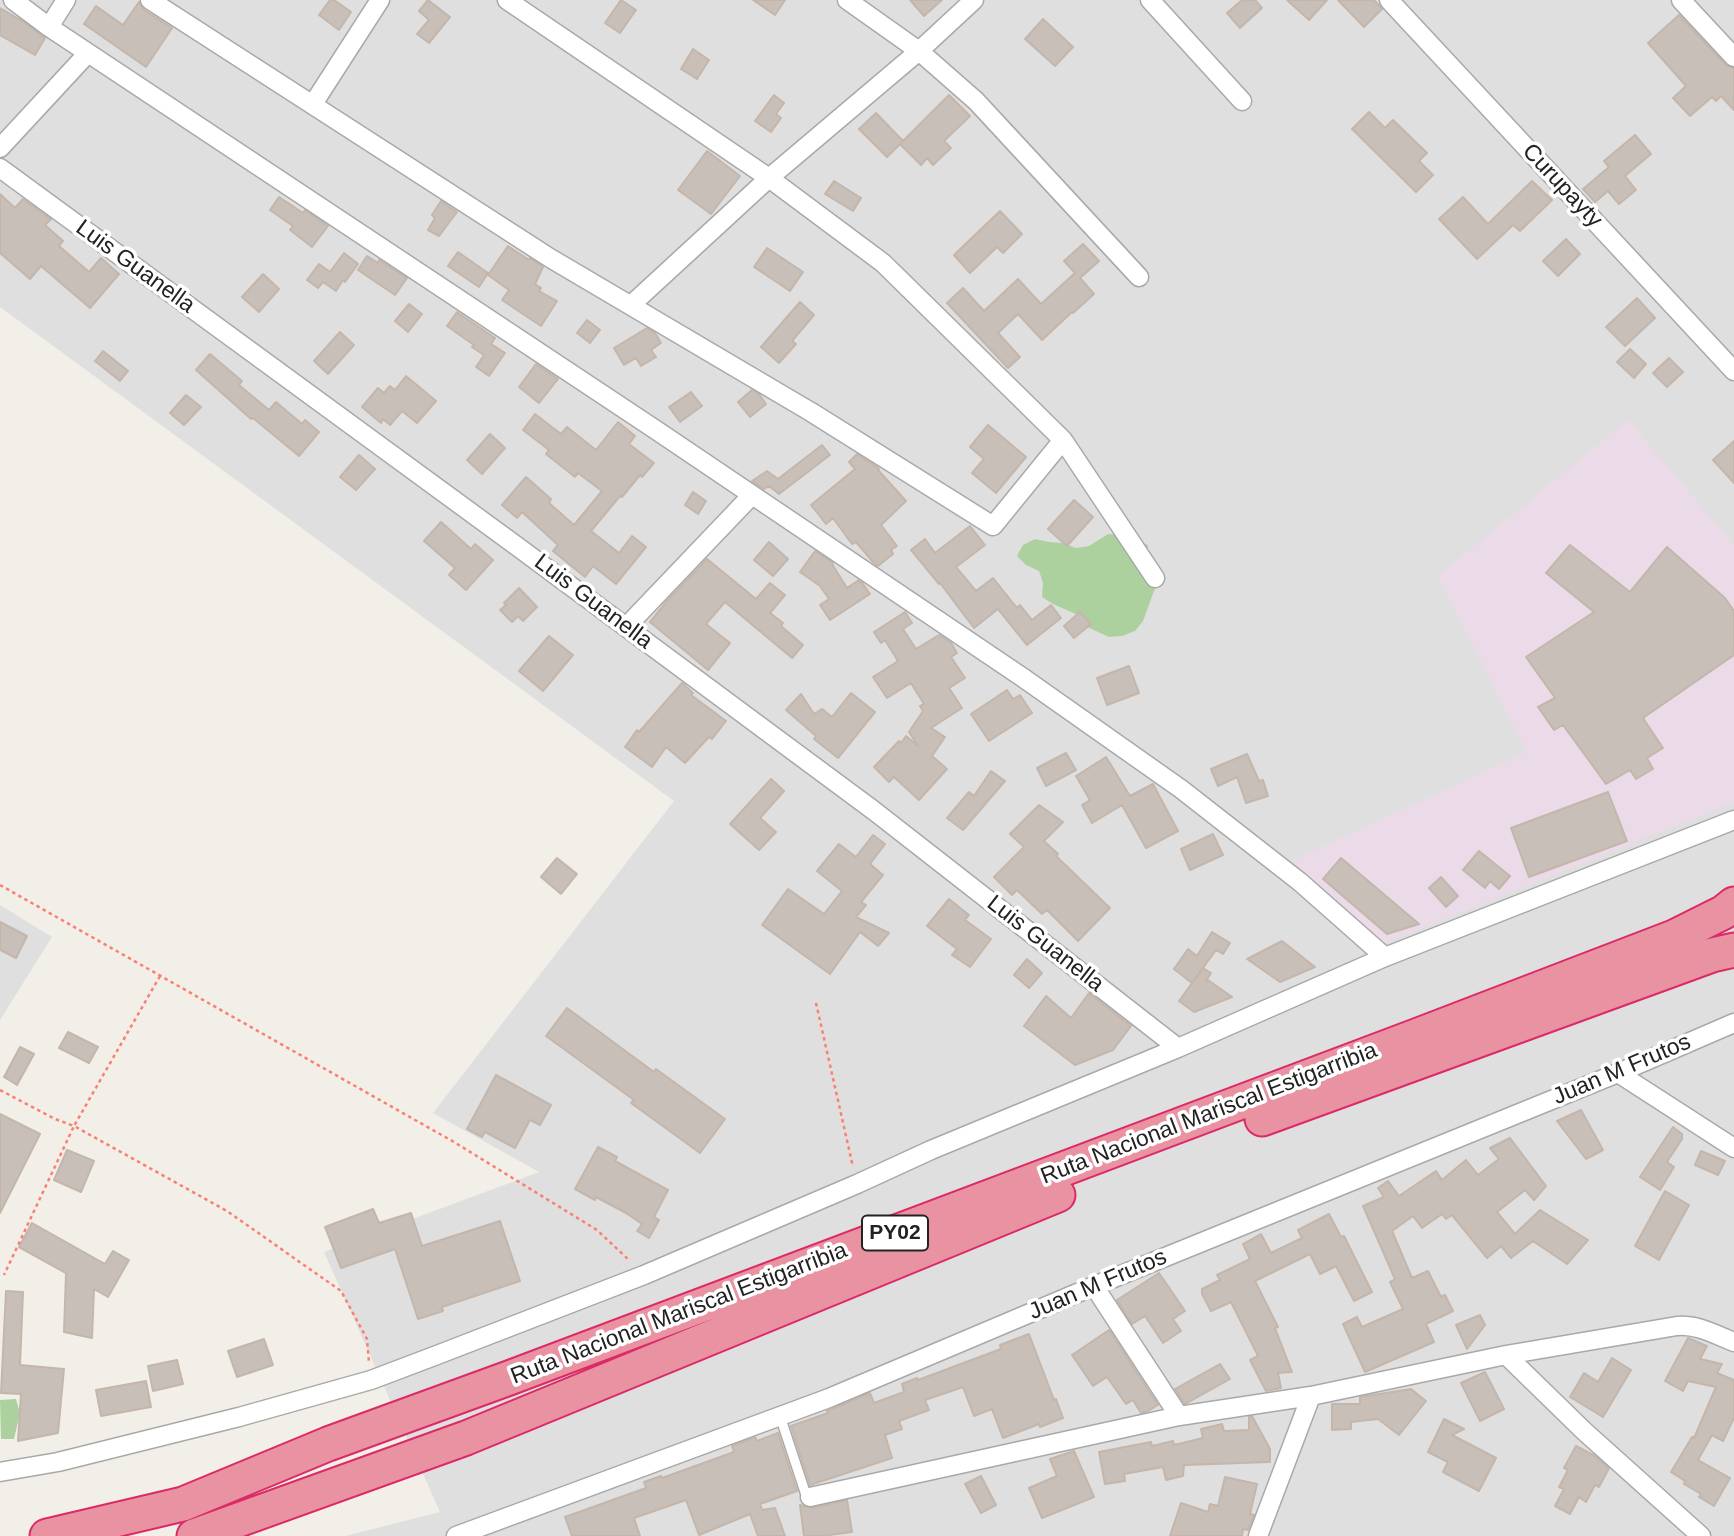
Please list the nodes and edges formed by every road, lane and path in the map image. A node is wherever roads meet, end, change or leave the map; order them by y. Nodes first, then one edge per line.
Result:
1 (13, 0) edge
2 (66, 0) edge
3 (150, 0) edge
4 (380, 0) edge
5 (507, 0) edge
6 (847, 0) edge
7 (974, 0) edge
8 (1150, 0) edge
9 (1389, 0) edge
10 (1681, 0) edge
11 (49, 27) junction
12 (919, 51) junction
13 (88, 53) junction
14 (1734, 57) edge
15 (1242, 101) dead end
16 (313, 104) junction
17 (0, 148) edge
18 (0, 168) edge
19 (769, 178) junction
20 (1139, 277) dead end
21 (631, 305) junction
22 (1734, 372) edge
23 (1063, 440) junction
24 (752, 495) junction
25 (1155, 578) dead end
26 (626, 627) junction
27 (1734, 820) edge
28 (0, 885) edge
29 (1734, 904) edge
30 (1734, 950) edge
31 (1385, 957) junction
32 (160, 976) junction
33 (816, 1003) dead end
34 (1734, 1023) edge
35 (1178, 1048) junction
36 (1618, 1073) junction
37 (0, 1090) edge
38 (74, 1126) junction
39 (1734, 1147) edge
40 (857, 1184) junction
41 (4, 1275) dead end
42 (645, 1275) junction
43 (1094, 1286) junction
44 (1734, 1342) edge
45 (1506, 1355) junction
46 (371, 1380) junction
47 (1311, 1396) junction
48 (780, 1416) junction
49 (1179, 1416) junction
50 (0, 1472) edge
51 (810, 1497) joint
52 (47, 1536) edge
53 (194, 1536) edge
54 (456, 1536) edge
55 (1258, 1536) edge
56 (1701, 1536) edge

1 - 11 street
2 - 11 street
3 - 16 street
4 - 16 street
5 - 19 street
6 - 12 street
7 - 12 street
8 - 15 street
9 - 22 street, Curupayty
10 - 14 street
11 - 13 street
12 - 19 street
12 - 20 street
13 - 17 street
13 - 24 street
16 - 21 street
18 - 26 street, Luis Guanella
19 - 21 street
19 - 23 street
21 - 23 street
23 - 25 street
24 - 26 street
24 - 31 street
26 - 35 street, Luis Guanella
27 - 31 street
28 - 32 path
29 - 52 highway, Ruta Nacional Mariscal Estigarribia / PY02
30 - 53 highway, Ruta Nacional Mariscal Estigarribia / PY02
31 - 35 street
32 - 38 path
32 - 42 path
33 - 40 path
34 - 36 street, Juan M Frutos
35 - 40 street
36 - 39 street
36 - 43 street, Juan M Frutos
37 - 38 path
38 - 41 path
38 - 46 path
40 - 42 street
42 - 46 street
43 - 48 street, Juan M Frutos
43 - 49 street
44 - 45 street
45 - 47 street
45 - 56 street
46 - 50 street
47 - 49 street
47 - 55 street
48 - 51 lane
48 - 54 street, Juan M Frutos
49 - 51 street

